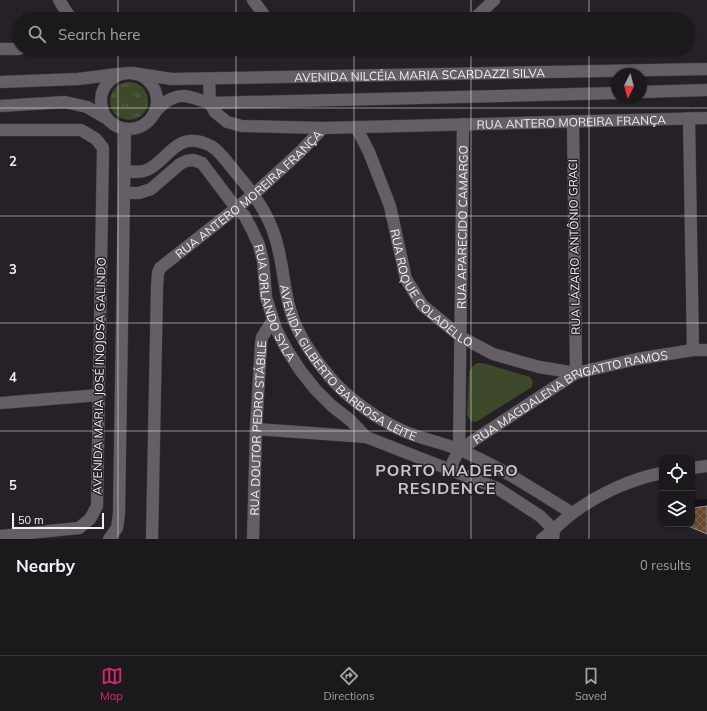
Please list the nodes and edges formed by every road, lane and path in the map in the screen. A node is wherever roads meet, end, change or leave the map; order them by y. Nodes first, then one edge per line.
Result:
1 (59, 0) edge
2 (253, 0) edge
3 (486, 3) edge
4 (67, 12) edge
5 (262, 12) edge
6 (479, 12) edge
7 (0, 49) edge
8 (12, 49) edge
9 (707, 69) edge
10 (127, 73) junction
11 (209, 79) junction
12 (0, 82) edge
13 (707, 90) edge
14 (647, 92) edge
15 (611, 93) edge
16 (210, 103) junction
17 (0, 106) edge
18 (153, 115) junction
19 (106, 118) junction
20 (689, 118) junction
21 (707, 118) edge
22 (573, 121) junction
23 (463, 124) junction
24 (356, 127) junction
25 (323, 128) junction
26 (125, 129) junction
27 (0, 130) edge
28 (198, 142) junction
29 (196, 161) junction
30 (124, 171) junction
31 (124, 193) junction
32 (254, 194) junction
33 (236, 208) junction
34 (273, 320) junction
35 (461, 337) junction
36 (693, 350) junction
37 (707, 350) edge
38 (576, 373) junction
39 (99, 395) junction
40 (0, 403) edge
41 (256, 429) junction
42 (366, 437) junction
43 (459, 450) junction
44 (707, 466) edge
45 (695, 468) edge
46 (449, 470) junction
47 (659, 474) edge
48 (572, 513) junction
49 (553, 535) edge
50 (0, 536) edge
51 (109, 539) edge
52 (152, 539) edge
53 (253, 539) edge
54 (542, 539) edge

1 - 4 street
2 - 5 street
3 - 6 street
7 - 8 street
9 - 11 street, AVENIDA NILCÉIA MARIA SCARDAZZI SILVA
10 - 11 street, AVENIDA NILCÉIA MARIA SCARDAZZI SILVA
10 - 12 street, AVENIDA NILCÉIA MARIA SCARDAZZI SILVA
10 - 18 street
10 - 19 street
11 - 16 street
13 - 14 street
15 - 16 street, AVENIDA NILCÉIA MARIA SCARDAZZI SILVA
16 - 18 street, AVENIDA NILCÉIA MARIA SCARDAZZI SILVA
16 - 25 street
17 - 19 street
18 - 26 street
19 - 26 street
20 - 21 street, RUA ANTERO MOREIRA FRANÇA
20 - 22 street, RUA ANTERO MOREIRA FRANÇA
20 - 36 street
22 - 23 street, RUA ANTERO MOREIRA FRANÇA
22 - 38 street, RUA LÁZARO ANTÔNIO GRACI
23 - 24 street, RUA ANTERO MOREIRA FRANÇA
23 - 35 street, RUA APARECIDO CAMARGO
24 - 25 street, RUA ANTERO MOREIRA FRANÇA
24 - 35 street, RUA ROQUE COLADELLO
25 - 32 street, RUA ANTERO MOREIRA FRANÇA
26 - 30 street
27 - 39 street, AVENIDA MARIA JOSÉ INOJOSA GALINDO
28 - 29 street
28 - 30 street
28 - 32 street, AVENIDA GILBERTO BARBOSA LEITE
29 - 31 street
29 - 33 street, RUA ORLANDO SYLA
30 - 31 street
31 - 51 street
32 - 33 street, RUA ANTERO MOREIRA FRANÇA
32 - 43 street, AVENIDA GILBERTO BARBOSA LEITE
33 - 34 street, RUA ORLANDO SYLA
33 - 52 street, RUA ANTERO MOREIRA FRANÇA
34 - 41 street, RUA DOUTOR PEDRO STÁBILE
34 - 42 street, RUA ORLANDO SYLA
35 - 38 street, RUA ROQUE COLADELLO
35 - 43 street, RUA APARECIDO CAMARGO
36 - 37 street, RUA MAGDALENA BRIGATTO RAMOS
36 - 38 street, RUA MAGDALENA BRIGATTO RAMOS
38 - 43 street, RUA MAGDALENA BRIGATTO RAMOS
39 - 40 street
39 - 50 street, AVENIDA MARIA JOSÉ INOJOSA GALINDO
41 - 42 street, RUA ORLANDO SYLA
41 - 53 street, RUA DOUTOR PEDRO STÁBILE
42 - 46 street, RUA ORLANDO SYLA
43 - 46 street, RUA MAGDALENA BRIGATTO RAMOS
43 - 48 street, AVENIDA GILBERTO BARBOSA LEITE
44 - 45 street
46 - 49 street, RUA ORLANDO SYLA
47 - 48 street
48 - 49 street
49 - 54 street

